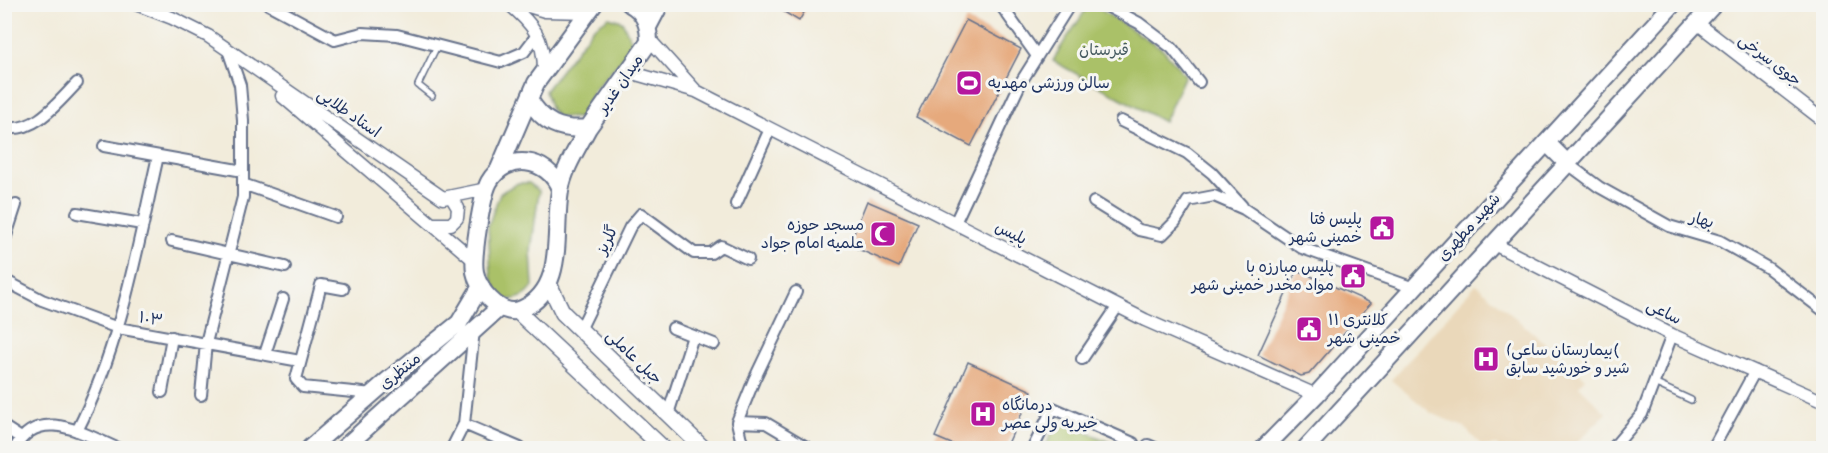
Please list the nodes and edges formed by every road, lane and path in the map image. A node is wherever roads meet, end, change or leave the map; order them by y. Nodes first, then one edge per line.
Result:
1 (135, 4) edge
2 (268, 4) edge
3 (509, 4) edge
4 (522, 4) edge
5 (630, 4) edge
6 (660, 4) edge
7 (1000, 4) edge
8 (1070, 4) edge
9 (1103, 4) edge
10 (1673, 4) edge
11 (1714, 4) edge
12 (591, 8) edge
13 (1697, 23) junction
14 (649, 32) junction
15 (537, 35) junction
16 (437, 45) junction
17 (228, 51) junction
18 (1036, 56) junction
19 (544, 71) junction
20 (629, 72) junction
21 (1199, 82) dead end
22 (77, 83) dead end
23 (696, 91) junction
24 (432, 96) dead end
25 (529, 99) junction
26 (1121, 121) dead end
27 (1824, 121) edge
28 (4, 127) edge
29 (588, 128) junction
30 (770, 129) junction
31 (1547, 143) junction
32 (104, 146) dead end
33 (158, 156) junction
34 (1568, 164) junction
35 (499, 169) junction
36 (243, 171) junction
37 (243, 184) junction
38 (486, 189) junction
39 (560, 189) junction
40 (452, 198) junction
41 (1094, 202) dead end
42 (736, 204) dead end
43 (16, 205) dead end
44 (1244, 209) junction
45 (77, 213) dead end
46 (336, 217) dead end
47 (955, 223) junction
48 (142, 224) junction
49 (434, 224) junction
50 (171, 241) dead end
51 (4, 242) edge
52 (1494, 244) junction
53 (230, 253) junction
54 (748, 259) dead end
55 (475, 261) junction
56 (285, 267) dead end
57 (4, 280) edge
58 (549, 284) junction
59 (481, 286) junction
60 (1414, 288) junction
61 (343, 289) dead end
62 (796, 292) dead end
63 (283, 299) dead end
64 (1118, 306) junction
65 (499, 308) junction
66 (517, 311) junction
67 (1824, 311) edge
68 (118, 328) junction
69 (673, 328) dead end
70 (474, 330) junction
71 (580, 330) junction
72 (1672, 335) junction
73 (693, 336) junction
74 (172, 338) junction
75 (206, 343) junction
76 (714, 344) dead end
77 (265, 354) junction
78 (1082, 359) dead end
79 (300, 361) junction
80 (1755, 371) junction
81 (1654, 383) junction
82 (162, 392) dead end
83 (373, 393) junction
84 (201, 395) dead end
85 (1316, 395) junction
86 (1691, 400) dead end
87 (1824, 402) edge
88 (668, 414) junction
89 (738, 422) junction
90 (464, 424) junction
91 (4, 427) edge
92 (77, 431) junction
93 (21, 438) junction
94 (1824, 442) edge
95 (15, 448) edge
96 (117, 448) edge
97 (310, 448) edge
98 (344, 448) edge
99 (452, 448) edge
100 (520, 448) edge
101 (663, 448) edge
102 (703, 448) edge
103 (743, 448) edge
104 (808, 448) edge
105 (1033, 448) edge
106 (1131, 448) edge
107 (1264, 448) edge
108 (1306, 448) edge
109 (1613, 448) edge
110 (1713, 448) edge
111 (1820, 448) edge

1 - 17 street, استاد طلایی
2 - 16 street
3 - 15 street
4 - 12 street
5 - 14 main road
6 - 14 main road, میدان غدیر
7 - 18 street
8 - 18 street
9 - 21 street
10 - 31 main road, شهید مطهری
11 - 13 main road, شهید مطهری
12 - 19 main road
13 - 27 street, جوی سرخی
13 - 34 main road, شهید مطهری
14 - 20 main road, میدان غدیر
14 - 23 street
15 - 16 street
15 - 19 street
16 - 24 lane
17 - 36 street
17 - 40 street, استاد طلایی
17 - 49 street, استاد طلایی
18 - 47 street
19 - 25 main road
20 - 23 street
20 - 29 main road, میدان غدیر
22 - 28 street
23 - 30 street, پلیس
25 - 29 main road, میدان غدیر
25 - 35 main road
26 - 44 street
29 - 39 main road
30 - 42 street
30 - 47 street, پلیس
31 - 34 main road
31 - 60 main road, شهید مطهری
32 - 33 street
33 - 36 street
33 - 48 street
34 - 52 main road, شهید مطهری
34 - 67 street, بهار
35 - 38 main road
35 - 39 main road
36 - 37 street
37 - 46 street
37 - 53 street
38 - 40 street
38 - 55 main road
39 - 58 main road
40 - 49 street
41 - 44 street
43 - 51 street
44 - 60 street
45 - 48 street
47 - 64 street, پلیس
48 - 68 street
49 - 55 street, استاد طلایی
50 - 53 street
52 - 72 street, ساعی
52 - 108 main road, شهید مطهری
53 - 56 street
53 - 75 street
54 - 71 street, گلریز
55 - 59 main road
57 - 68 street, ۱۰۳
58 - 66 main road
58 - 71 main road, جبل عاملی
59 - 65 main road
59 - 83 main road, منتظری
60 - 85 main road, شهید مطهری
61 - 79 street
62 - 89 street
63 - 77 street
64 - 78 street
64 - 85 street, پلیس
65 - 66 main road
65 - 70 main road, منتظری
66 - 101 main road
68 - 74 street, ۱۰۳
68 - 92 street
69 - 73 street
70 - 90 street
70 - 98 main road, منتظری
71 - 88 main road, جبل عاملی
72 - 80 street, ساعی
72 - 81 street
73 - 76 street
73 - 88 street
74 - 75 street, ۱۰۳
74 - 82 street
75 - 77 street, ۱۰۳
75 - 84 street
77 - 79 street, ۱۰۳
79 - 83 street
80 - 87 street, ساعی
80 - 110 street
81 - 86 lane
81 - 109 street
83 - 97 main road, منتظری
85 - 107 main road, شهید مطهری
88 - 102 main road, جبل عاملی
89 - 103 street
89 - 104 street
90 - 99 street
90 - 100 street
91 - 93 street
92 - 93 street
92 - 96 street
93 - 95 street
94 - 111 street
105 - 106 street

